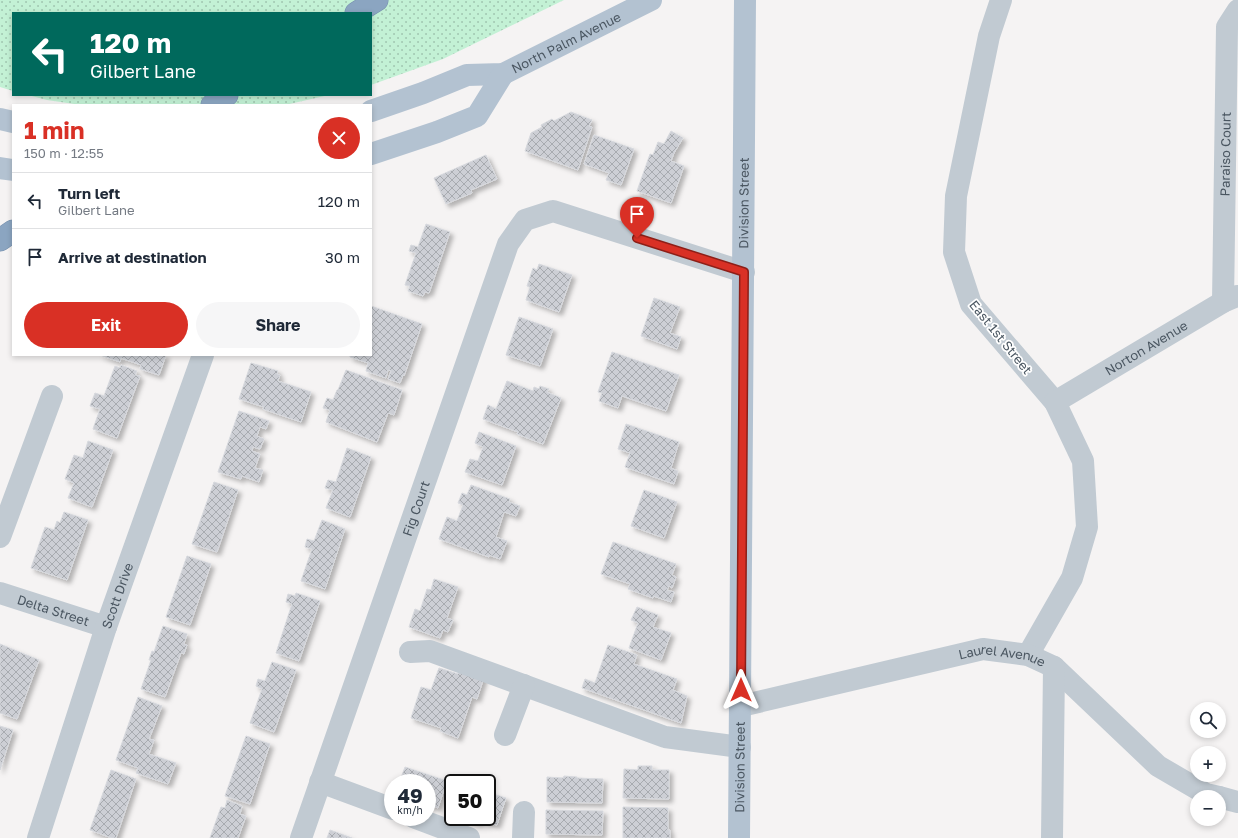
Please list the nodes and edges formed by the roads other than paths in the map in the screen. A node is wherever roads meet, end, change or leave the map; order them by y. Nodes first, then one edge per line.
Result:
1 (377, 0) edge
2 (651, 0) edge
3 (745, 0) edge
4 (1001, 0) edge
5 (1238, 10) edge
6 (358, 12) edge
7 (503, 74) junction
8 (226, 96) edge
9 (214, 104) edge
10 (372, 111) edge
11 (0, 119) edge
12 (12, 122) edge
13 (372, 154) edge
14 (0, 168) edge
15 (12, 170) edge
16 (12, 232) edge
17 (0, 240) edge
18 (744, 272) junction
19 (1231, 299) edge
20 (203, 356) edge
21 (52, 396) dead end
22 (1055, 402) junction
23 (0, 537) edge
24 (0, 593) edge
25 (106, 627) junction
26 (410, 652) dead end
27 (1028, 654) junction
28 (1054, 667) junction
29 (524, 685) junction
30 (741, 706) junction
31 (505, 735) dead end
32 (740, 747) junction
33 (320, 782) junction
34 (1199, 790) edge
35 (1226, 799) edge
36 (1238, 802) edge
37 (384, 806) edge
38 (524, 812) dead end
39 (436, 826) edge
40 (38, 838) edge
41 (301, 838) edge
42 (469, 838) edge
43 (523, 838) edge
44 (739, 838) edge
45 (1052, 838) edge

1 - 6 highway
2 - 7 main road, North Palm Avenue
3 - 18 main road, Division Street
4 - 22 street, East 1st Street
5 - 19 street, Paraiso Court
7 - 10 main road, North Palm Avenue
7 - 13 main road, North Palm Avenue
8 - 9 highway
11 - 12 main road
14 - 15 main road
16 - 17 highway
18 - 30 main road, Division Street
18 - 33 street, Fig Court
19 - 22 street, Norton Avenue
20 - 25 street, Scott Drive
21 - 23 street
22 - 27 street, East 1st Street
24 - 25 street, Delta Street
25 - 40 street, Scott Drive
26 - 29 street
27 - 28 street, Laurel Avenue
27 - 30 street, Laurel Avenue
28 - 34 street, Laurel Avenue
28 - 45 street
29 - 31 street
29 - 32 street
30 - 32 main road, Division Street
32 - 44 main road, Division Street
33 - 37 street
33 - 41 street, Fig Court
35 - 36 street, Laurel Avenue
38 - 43 street
39 - 42 street

